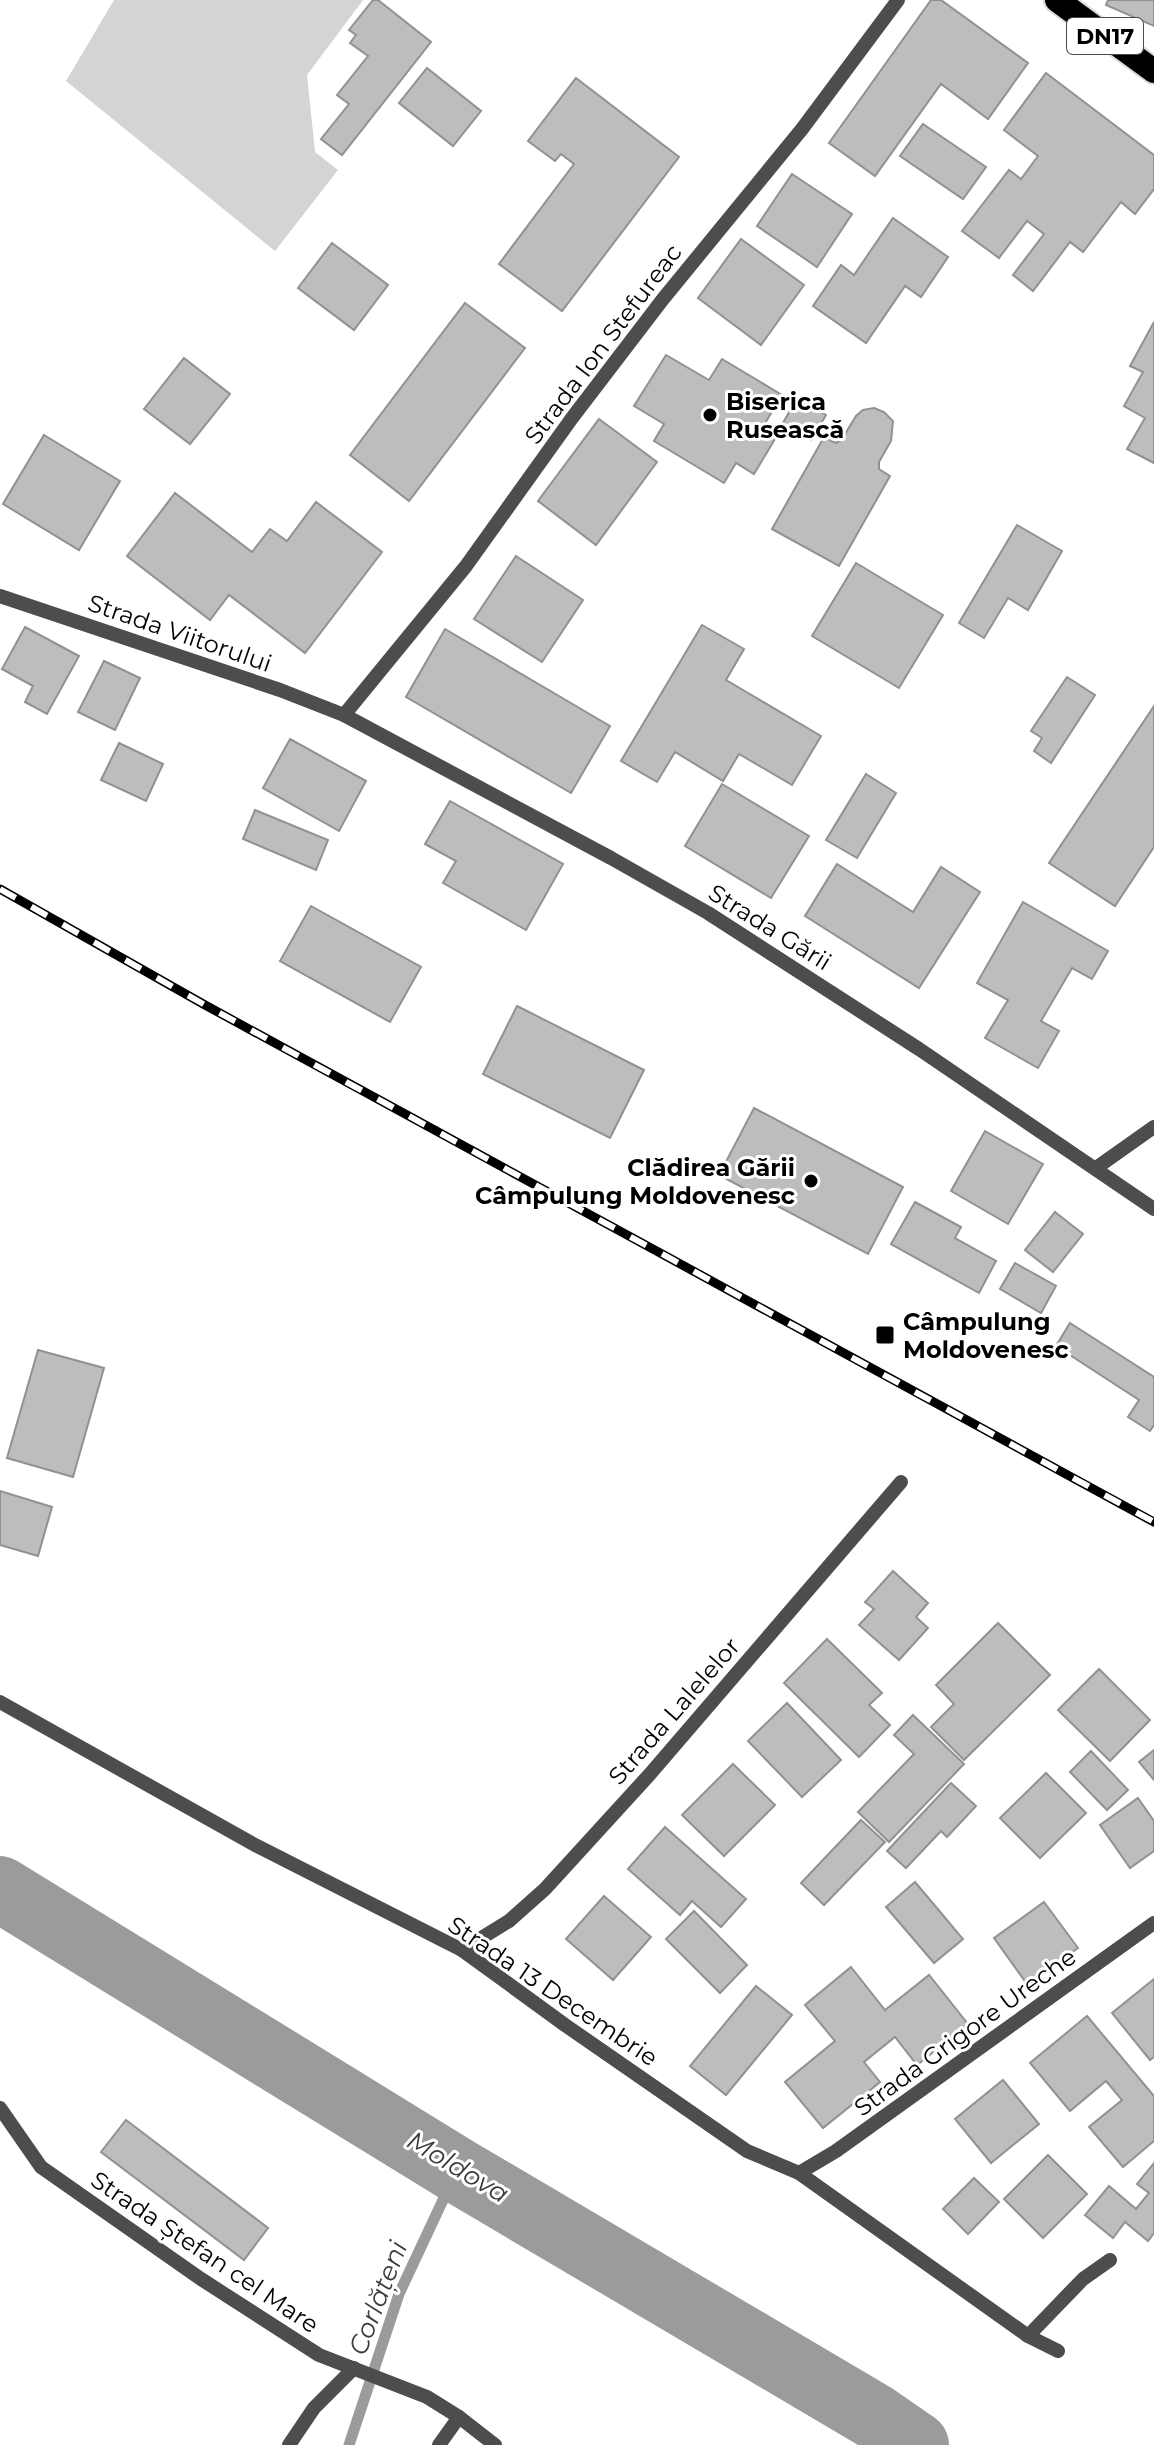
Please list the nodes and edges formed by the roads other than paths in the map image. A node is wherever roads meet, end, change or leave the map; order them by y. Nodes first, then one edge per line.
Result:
1 (898, 0) edge
2 (1057, 0) edge
3 (1154, 71) edge
4 (0, 596) edge
5 (344, 715) junction
6 (1154, 1127) edge
7 (1096, 1168) junction
8 (1154, 1209) edge
9 (901, 1482) dead end
10 (0, 1702) edge
11 (1154, 1923) edge
12 (462, 1950) junction
13 (0, 2108) edge
14 (799, 2173) junction
15 (1110, 2260) dead end
16 (1028, 2336) junction
17 (1058, 2351) dead end
18 (354, 2368) junction
19 (459, 2417) junction
20 (289, 2445) edge
21 (439, 2445) edge
22 (495, 2445) edge

1 - 5 street, Strada Ion Stefureac
2 - 3 highway, DN17
4 - 5 street, Strada Viitorului
5 - 7 street, Strada Gării
6 - 7 street
7 - 8 street, Strada Gării
9 - 12 street, Strada Lalelelor
10 - 12 street, Strada 13 Decembrie
11 - 14 street, Strada Grigore Ureche
12 - 14 street, Strada 13 Decembrie
13 - 18 street, Strada Ștefan cel Mare
14 - 16 street, Strada 13 Decembrie
15 - 16 street
16 - 17 street, Strada 13 Decembrie
18 - 19 street, Strada Ștefan cel Mare
18 - 20 street
19 - 21 street
19 - 22 street, Strada Ștefan cel Mare

